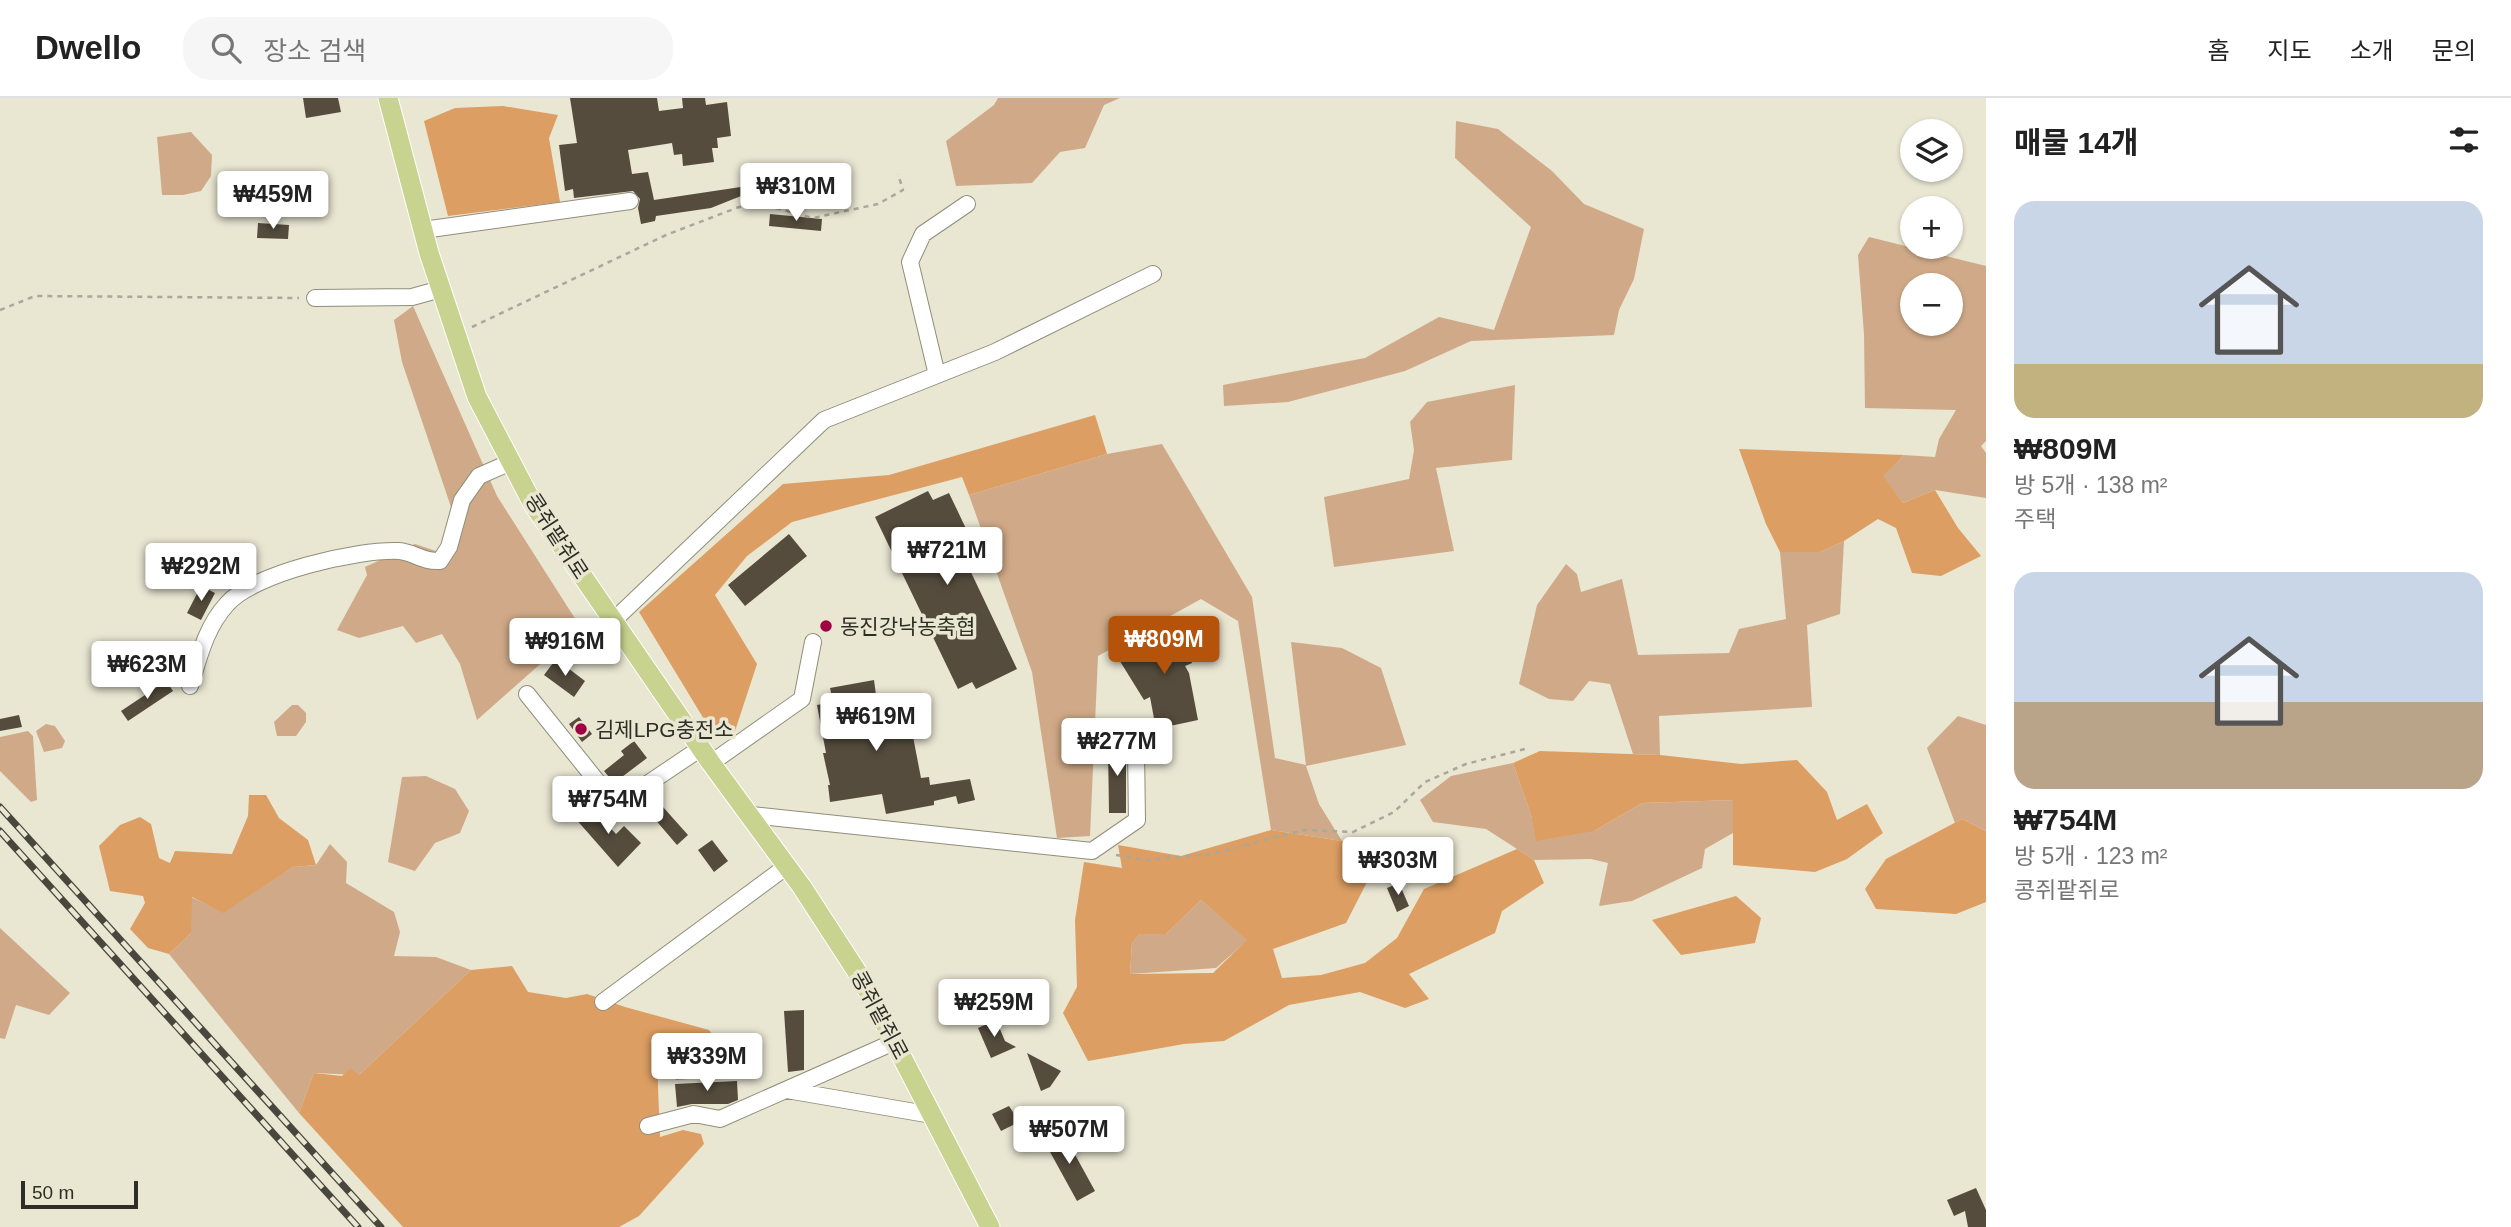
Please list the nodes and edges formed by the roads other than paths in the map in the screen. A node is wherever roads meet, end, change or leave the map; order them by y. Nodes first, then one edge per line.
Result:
1 (388, 98) edge
2 (630, 201) dead end
3 (967, 204) dead end
4 (423, 230) junction
5 (1153, 274) dead end
6 (441, 289) junction
7 (315, 298) road end
8 (937, 375) junction
9 (511, 461) junction
10 (613, 621) junction
11 (813, 642) dead end
12 (190, 686) dead end
13 (527, 694) dead end
14 (1136, 750) dead end
15 (706, 756) junction
16 (751, 815) junction
17 (787, 866) junction
18 (603, 1002) dead end
19 (894, 1042) junction
20 (787, 1090) junction
21 (932, 1115) junction
22 (648, 1126) dead end
23 (990, 1227) edge

1 - 4 main road, 콩쥐팥쥐로
2 - 4 street
3 - 8 street
4 - 6 main road, 콩쥐팥쥐로
5 - 8 street
6 - 7 street
6 - 9 main road, 콩쥐팥쥐로
8 - 10 street
9 - 10 main road, 콩쥐팥쥐로
9 - 12 street
10 - 15 main road, 콩쥐팥쥐로
11 - 15 street
13 - 15 street
14 - 16 street
15 - 16 main road, 콩쥐팥쥐로
16 - 17 main road, 콩쥐팥쥐로
17 - 18 street
17 - 19 main road, 콩쥐팥쥐로
19 - 20 street
19 - 21 main road, 콩쥐팥쥐로
20 - 21 street
20 - 22 street
21 - 23 main road, 콩쥐팥쥐로

